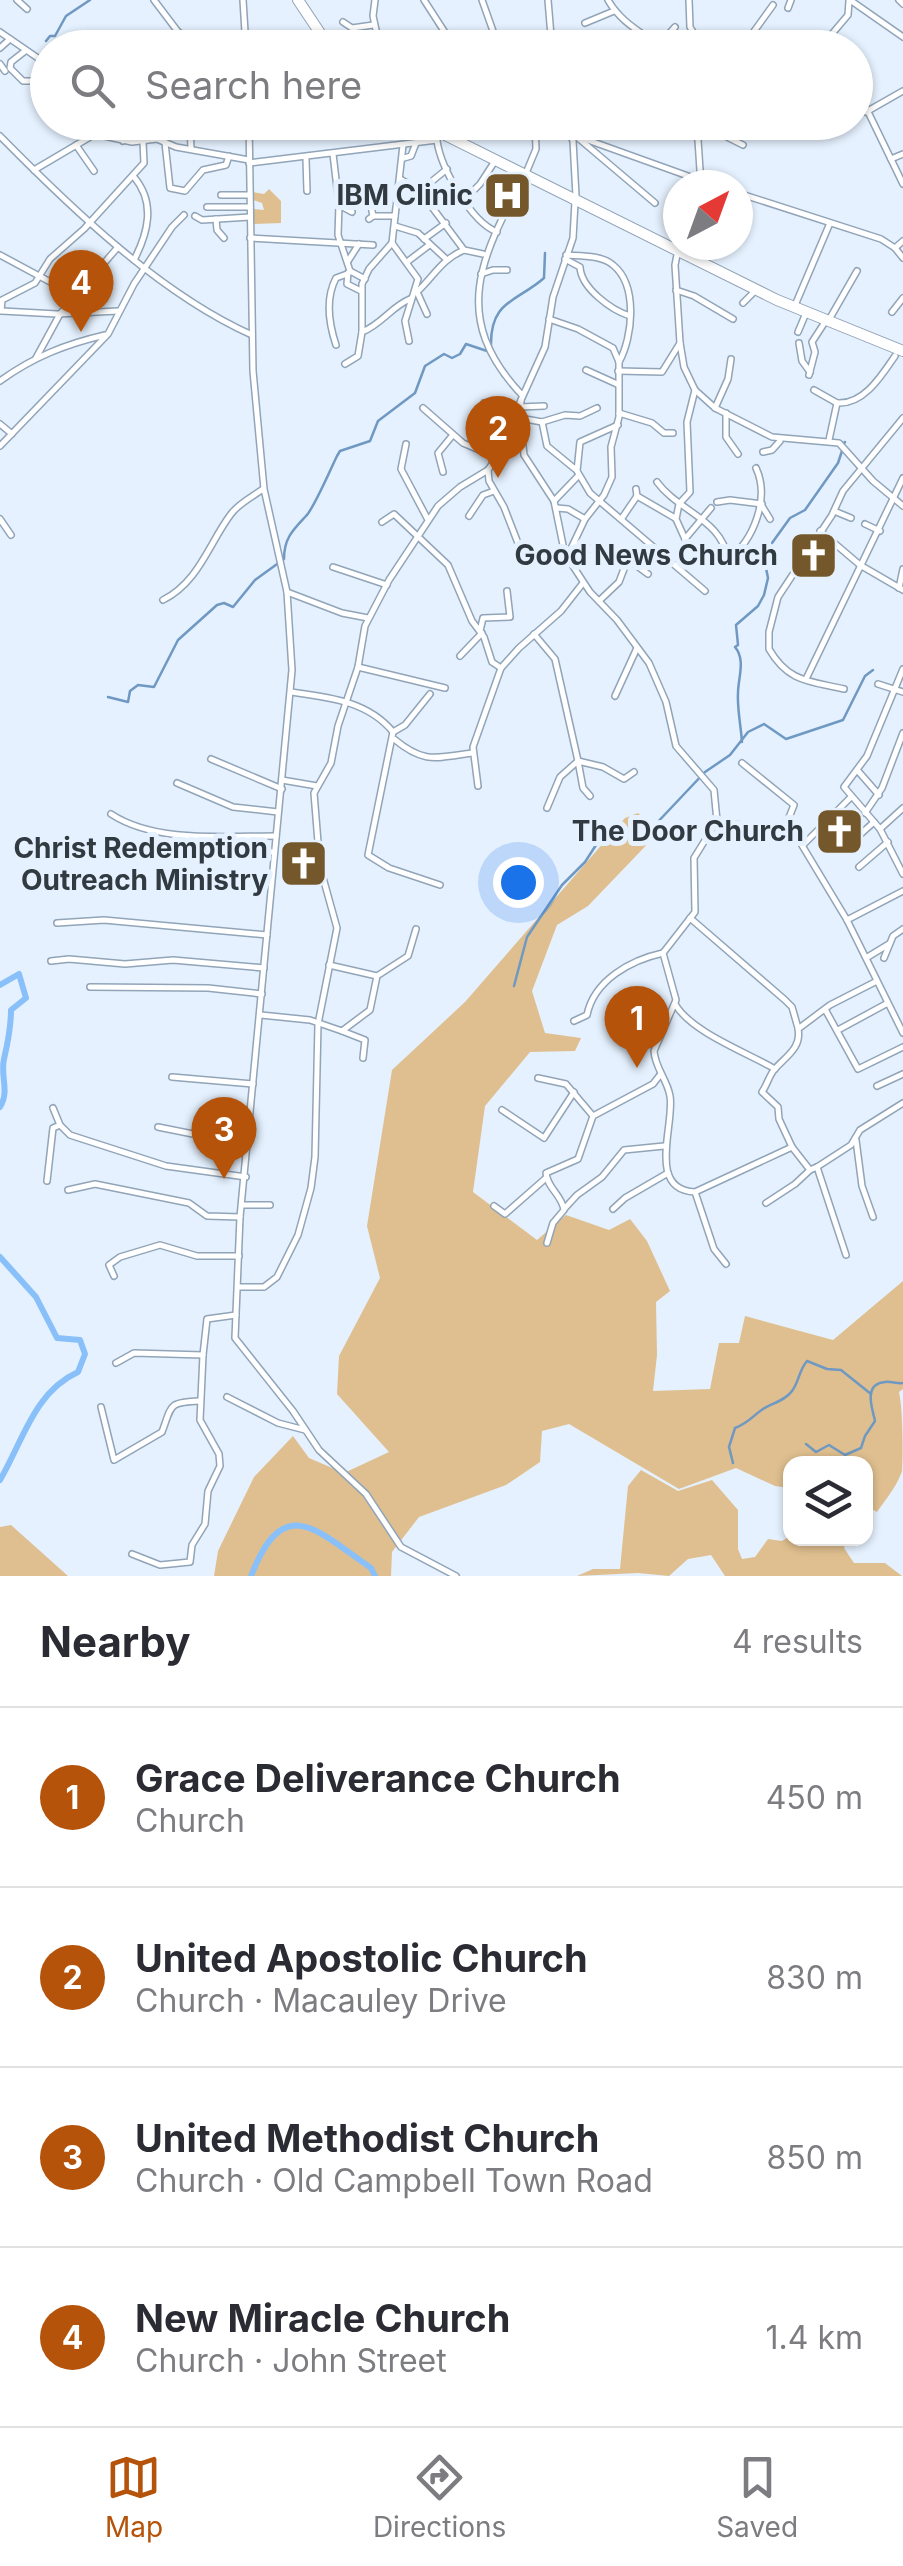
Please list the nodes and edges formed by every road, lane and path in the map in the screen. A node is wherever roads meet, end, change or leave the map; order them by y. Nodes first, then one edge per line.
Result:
1 (17, 0) edge
2 (154, 0) edge
3 (243, 0) edge
4 (297, 0) edge
5 (375, 0) edge
6 (424, 0) edge
7 (482, 0) edge
8 (548, 0) edge
9 (608, 0) edge
10 (689, 0) edge
11 (791, 0) edge
12 (849, 0) edge
13 (773, 5) dead end
14 (788, 8) dead end
15 (27, 9) dead end
16 (614, 11) junction
17 (343, 22) dead end
18 (586, 23) dead end
19 (374, 25) junction
20 (675, 27) dead end
21 (177, 30) edge
22 (245, 30) edge
23 (316, 30) edge
24 (375, 30) edge
25 (443, 30) edge
26 (493, 30) edge
27 (551, 30) edge
28 (635, 30) edge
29 (673, 30) edge
30 (692, 30) edge
31 (755, 30) edge
32 (835, 30) edge
33 (0, 32) edge
34 (903, 37) edge
35 (10, 39) junction
36 (0, 48) edge
37 (25, 51) junction
38 (30, 54) edge
39 (0, 64) edge
40 (5, 71) dead end
41 (30, 81) edge
42 (903, 91) edge
43 (873, 108) edge
44 (873, 126) edge
45 (0, 136) edge
46 (85, 140) edge
47 (119, 140) edge
48 (152, 140) edge
49 (159, 140) edge
50 (165, 140) edge
51 (191, 140) edge
52 (249, 140) edge
53 (427, 140) edge
54 (438, 140) edge
55 (445, 140) edge
56 (460, 140) edge
57 (536, 140) edge
58 (574, 140) edge
59 (580, 140) edge
60 (587, 140) edge
61 (697, 140) edge
62 (733, 140) edge
63 (123, 141) joint
64 (143, 142) junction
65 (166, 143) junction
66 (416, 143) junction
67 (76, 145) junction
68 (403, 145) junction
69 (743, 145) dead end
70 (191, 149) junction
71 (333, 154) junction
72 (903, 154) edge
73 (229, 156) junction
74 (306, 158) junction
75 (404, 158) junction
76 (890, 159) junction
77 (494, 161) junction
78 (249, 162) junction
79 (447, 168) junction
80 (34, 170) junction
81 (667, 170) edge
82 (700, 170) edge
83 (94, 171) dead end
84 (525, 174) junction
85 (134, 177) junction
86 (400, 179) junction
87 (903, 184) edge
88 (307, 191) dead end
89 (420, 191) junction
90 (221, 195) dead end
91 (250, 196) junction
92 (369, 196) dead end
93 (753, 198) edge
94 (576, 199) junction
95 (464, 200) junction
96 (654, 204) dead end
97 (339, 205) junction
98 (206, 206) dead end
99 (250, 207) junction
100 (352, 212) dead end
101 (184, 215) dead end
102 (194, 216) dead end
103 (250, 216) junction
104 (396, 216) junction
105 (216, 219) junction
106 (92, 221) junction
107 (446, 223) junction
108 (830, 223) junction
109 (396, 226) junction
110 (497, 232) junction
111 (224, 238) dead end
112 (250, 238) junction
113 (903, 241) edge
114 (426, 242) junction
115 (663, 242) edge
116 (392, 243) junction
117 (341, 244) junction
118 (360, 244) junction
119 (373, 245) dead end
120 (118, 247) junction
121 (895, 248) junction
122 (464, 250) junction
123 (484, 254) junction
124 (0, 255) edge
125 (566, 257) junction
126 (445, 258) junction
127 (903, 258) edge
128 (134, 260) junction
129 (677, 260) edge
130 (699, 260) edge
131 (709, 260) edge
132 (348, 262) junction
133 (407, 262) junction
134 (144, 269) junction
135 (507, 270) dead end
136 (857, 271) dead end
137 (349, 272) junction
138 (481, 274) junction
139 (41, 276) junction
140 (365, 279) junction
141 (418, 279) junction
142 (426, 284) junction
143 (676, 290) junction
144 (756, 290) junction
145 (361, 291) junction
146 (416, 291) junction
147 (778, 298) junction
148 (903, 298) edge
149 (410, 299) junction
150 (68, 303) junction
151 (743, 303) dead end
152 (796, 304) junction
153 (1, 311) edge
154 (118, 311) junction
155 (892, 312) dead end
156 (60, 314) junction
157 (427, 314) dead end
158 (806, 314) junction
159 (631, 316) junction
160 (549, 319) junction
161 (733, 319) dead end
162 (828, 320) junction
163 (362, 332) junction
164 (798, 332) dead end
165 (108, 334) junction
166 (252, 335) junction
167 (409, 341) dead end
168 (680, 343) junction
169 (798, 343) dead end
170 (336, 345) dead end
171 (900, 352) edge
172 (36, 358) junction
173 (730, 360) dead end
174 (619, 362) junction
175 (345, 364) dead end
176 (586, 370) dead end
177 (618, 371) junction
178 (0, 381) edge
179 (617, 384) junction
180 (694, 390) junction
181 (814, 390) dead end
182 (522, 401) junction
183 (484, 403) dead end
184 (837, 404) junction
185 (544, 406) dead end
186 (423, 408) dead end
187 (597, 408) dead end
188 (715, 408) junction
189 (619, 412) junction
190 (726, 413) junction
191 (517, 417) junction
192 (903, 418) edge
193 (542, 422) junction
194 (0, 424) edge
195 (618, 425) junction
196 (673, 433) dead end
197 (12, 434) junction
198 (452, 435) junction
199 (781, 440) junction
200 (829, 440) junction
201 (406, 444) dead end
202 (0, 446) edge
203 (762, 452) dead end
204 (738, 454) dead end
205 (496, 458) junction
206 (756, 468) dead end
207 (488, 470) junction
208 (862, 470) junction
209 (443, 472) dead end
210 (578, 474) junction
211 (903, 478) edge
212 (657, 482) dead end
213 (264, 489) junction
214 (494, 491) junction
215 (893, 499) junction
216 (601, 500) junction
217 (716, 502) dead end
218 (678, 504) junction
219 (556, 505) junction
220 (762, 505) junction
221 (903, 506) edge
222 (710, 508) dead end
223 (834, 511) junction
224 (469, 516) dead end
225 (622, 518) junction
226 (702, 518) junction
227 (852, 518) dead end
228 (0, 519) edge
229 (585, 519) junction
230 (676, 519) junction
231 (770, 519) dead end
232 (428, 520) junction
233 (382, 522) dead end
234 (865, 524) dead end
235 (820, 531) junction
236 (880, 531) junction
237 (418, 534) junction
238 (11, 535) dead end
239 (685, 539) junction
240 (569, 550) junction
241 (626, 561) junction
242 (676, 565) junction
243 (860, 565) junction
244 (333, 567) dead end
245 (903, 568) edge
246 (648, 574) dead end
247 (583, 583) junction
248 (386, 585) junction
249 (901, 589) edge
250 (508, 590) dead end
251 (705, 591) dead end
252 (287, 592) junction
253 (163, 600) dead end
254 (599, 601) junction
255 (368, 618) junction
256 (481, 632) junction
257 (534, 634) junction
258 (637, 648) junction
259 (460, 656) dead end
260 (358, 666) junction
261 (501, 668) junction
262 (903, 669) edge
263 (806, 680) junction
264 (878, 684) dead end
265 (445, 688) dead end
266 (894, 689) junction
267 (844, 690) dead end
268 (291, 692) junction
269 (903, 692) edge
270 (430, 694) dead end
271 (615, 696) dead end
272 (346, 700) junction
273 (903, 733) edge
274 (394, 736) junction
275 (472, 753) junction
276 (210, 758) dead end
277 (578, 761) junction
278 (742, 763) dead end
279 (634, 772) dead end
280 (858, 772) junction
281 (282, 780) junction
282 (177, 783) dead end
283 (318, 786) junction
284 (478, 786) dead end
285 (282, 789) junction
286 (879, 795) junction
287 (590, 796) dead end
288 (850, 798) junction
289 (547, 808) dead end
290 (903, 808) edge
291 (278, 812) junction
292 (865, 813) junction
293 (110, 814) dead end
294 (717, 822) junction
295 (874, 822) junction
296 (880, 829) junction
297 (791, 834) junction
298 (276, 836) junction
299 (888, 842) junction
300 (803, 846) junction
301 (843, 850) dead end
302 (274, 852) junction
303 (900, 855) edge
304 (225, 856) dead end
305 (859, 867) dead end
306 (903, 874) edge
307 (440, 885) dead end
308 (903, 891) edge
309 (690, 918) junction
310 (847, 920) junction
311 (56, 923) dead end
312 (903, 928) edge
313 (416, 929) dead end
314 (268, 935) junction
315 (889, 944) junction
316 (663, 953) junction
317 (866, 958) junction
318 (884, 958) dead end
319 (51, 961) dead end
320 (330, 965) junction
321 (264, 968) junction
322 (378, 976) junction
323 (875, 982) junction
324 (90, 987) dead end
325 (262, 994) junction
326 (674, 1004) junction
327 (886, 1004) junction
328 (826, 1011) junction
329 (261, 1015) junction
330 (574, 1021) dead end
331 (318, 1024) junction
332 (798, 1028) junction
333 (838, 1030) junction
334 (342, 1031) junction
335 (903, 1033) edge
336 (903, 1046) edge
337 (364, 1058) dead end
338 (775, 1069) junction
339 (660, 1074) junction
340 (903, 1074) edge
341 (172, 1078) dead end
342 (538, 1078) dead end
343 (254, 1084) junction
344 (877, 1086) dead end
345 (574, 1092) junction
346 (903, 1104) edge
347 (54, 1108) dead end
348 (502, 1110) dead end
349 (202, 1112) dead end
350 (593, 1116) junction
351 (250, 1122) junction
352 (60, 1125) junction
353 (158, 1127) dead end
354 (855, 1138) junction
355 (248, 1145) junction
356 (665, 1146) junction
357 (792, 1147) junction
358 (813, 1168) junction
359 (668, 1174) junction
360 (246, 1177) junction
361 (546, 1178) junction
362 (47, 1181) dead end
363 (68, 1190) dead end
364 (695, 1192) junction
365 (766, 1203) dead end
366 (242, 1205) junction
367 (270, 1205) dead end
368 (494, 1206) dead end
369 (613, 1209) dead end
370 (564, 1210) junction
371 (240, 1217) junction
372 (874, 1217) dead end
373 (547, 1243) dead end
374 (846, 1255) dead end
375 (239, 1256) junction
376 (726, 1264) dead end
377 (114, 1276) dead end
378 (238, 1287) junction
379 (236, 1315) junction
380 (203, 1355) junction
381 (116, 1363) dead end
382 (226, 1397) dead end
383 (200, 1400) junction
384 (101, 1407) dead end
385 (305, 1430) junction
386 (132, 1554) dead end
387 (456, 1576) edge

1 - 15 street
2 - 21 street
3 - 22 street
4 - 23 highway
5 - 19 street
6 - 25 street
7 - 26 street
8 - 27 street
9 - 16 street
10 - 30 street
11 - 14 street
12 - 32 street
12 - 34 street
13 - 31 street
16 - 18 street
16 - 28 street
17 - 19 street
19 - 24 street
20 - 29 street
33 - 35 street
35 - 36 street
35 - 37 street
37 - 38 street
37 - 41 street
39 - 40 street
42 - 43 street
44 - 76 street
45 - 80 street
46 - 67 street
47 - 63 street
48 - 64 street
49 - 65 street
50 - 65 street
51 - 70 street
52 - 78 street
53 - 66 street
54 - 79 street
55 - 77 highway
56 - 84 highway
57 - 84 street
58 - 94 street
59 - 96 street
60 - 81 street
61 - 82 street
62 - 69 street
63 - 64 street
64 - 85 street
65 - 70 street
65 - 73 street
66 - 68 street
66 - 75 street
67 - 80 street
67 - 83 street
68 - 71 street
68 - 75 street
70 - 73 street
71 - 74 street
71 - 97 street
72 - 76 street
73 - 78 street
74 - 78 street
74 - 88 street
75 - 86 street
76 - 87 street
77 - 84 highway
77 - 95 street
78 - 91 street
79 - 89 street
79 - 95 street
80 - 106 street
84 - 94 highway
84 - 110 street
85 - 106 street
85 - 128 street
86 - 89 street
86 - 104 street
89 - 107 street
90 - 91 street
91 - 99 street
92 - 104 street
93 - 108 street
94 - 115 highway
94 - 125 street
95 - 110 street
97 - 100 street
97 - 117 street
98 - 99 street
99 - 103 street
101 - 134 street
102 - 105 street
103 - 105 street
103 - 112 street
104 - 109 street
105 - 111 street
106 - 120 street
106 - 139 street
107 - 114 street
107 - 122 street
108 - 121 street
108 - 152 street
109 - 114 street
109 - 116 street
110 - 123 street
112 - 117 street
112 - 166 street
113 - 121 street
114 - 126 street
114 - 133 street
116 - 133 street
116 - 140 street
117 - 118 street
117 - 132 street
118 - 119 street
118 - 132 street
120 - 128 street
120 - 150 street
121 - 127 street
122 - 123 street
122 - 126 street
123 - 138 street
124 - 139 street
125 - 159 street
125 - 159 street
125 - 160 street
126 - 142 street
128 - 134 street
129 - 143 street
130 - 144 highway
131 - 147 highway
132 - 137 street
133 - 141 street
134 - 154 street
134 - 166 street
135 - 138 street
136 - 162 street
137 - 140 street
137 - 145 street
137 - 170 street
138 - 182 street
139 - 150 street
139 - 153 street
140 - 145 street
141 - 142 street
141 - 146 street
142 - 146 street
143 - 161 street
143 - 168 street
144 - 147 highway
144 - 151 street
145 - 163 street
146 - 149 street
146 - 157 street
147 - 152 highway
147 - 158 highway
148 - 155 street
149 - 163 street
149 - 167 street
150 - 156 street
152 - 162 highway
153 - 156 street
154 - 156 street
154 - 165 street
156 - 172 street
158 - 162 highway
158 - 164 street
159 - 174 street
160 - 174 street
160 - 182 street
162 - 169 street
162 - 171 highway
163 - 175 street
165 - 172 street
165 - 197 street
166 - 213 street
168 - 177 street
168 - 180 street
171 - 184 street
172 - 178 street
173 - 188 street
174 - 177 street
176 - 179 street
177 - 179 street
179 - 189 street
180 - 188 street
180 - 218 street
181 - 184 street
182 - 185 street
182 - 191 street
183 - 191 street
184 - 200 street
186 - 198 street
187 - 193 street
188 - 190 street
189 - 195 street
189 - 196 street
190 - 199 street
190 - 204 street
191 - 193 street
191 - 205 street
191 - 219 street
192 - 208 street
193 - 210 street
194 - 197 street
195 - 210 street
195 - 216 street
197 - 202 street
198 - 205 street
198 - 209 street
199 - 200 street
199 - 203 street
200 - 208 street
201 - 232 street
205 - 207 street
206 - 220 street
207 - 214 street
207 - 232 street
208 - 215 street
208 - 223 street
210 - 216 street
210 - 219 street
211 - 215 street
212 - 218 street
213 - 252 street
213 - 253 street
214 - 224 street
214 - 240 street
215 - 221 street
215 - 236 street
216 - 225 street
216 - 229 street
217 - 220 street
218 - 226 street
218 - 230 street
219 - 229 street
219 - 240 street
220 - 226 street
220 - 231 street
222 - 226 street
223 - 227 street
223 - 235 street
225 - 230 street
225 - 242 street
226 - 239 street
228 - 238 street
229 - 240 street
230 - 239 street
232 - 237 street
233 - 237 street
234 - 236 street
235 - 243 street
235 - 263 street
236 - 243 street
237 - 248 street
237 - 256 street
239 - 242 street
240 - 241 street
240 - 247 street
241 - 246 street
241 - 254 street
242 - 251 street
243 - 249 street
243 - 263 street
244 - 248 street
245 - 249 street
247 - 254 street
247 - 257 street
248 - 255 street
250 - 256 street
252 - 255 street
252 - 268 street
254 - 258 street
255 - 260 street
256 - 259 street
256 - 261 street
257 - 261 street
257 - 277 street
258 - 271 street
258 - 294 street
260 - 265 street
260 - 272 street
261 - 275 street
262 - 266 street
263 - 267 street
264 - 266 street
266 - 269 street
266 - 280 street
268 - 272 street
268 - 281 street
270 - 274 street
272 - 274 street
272 - 283 street
273 - 286 street
274 - 275 street
274 - 307 street
275 - 284 street
276 - 285 street
277 - 279 street
277 - 287 street
277 - 289 street
278 - 297 street
280 - 286 street
280 - 288 street
281 - 283 street
281 - 285 street
282 - 291 street
283 - 320 street
285 - 291 street
286 - 292 street
288 - 292 street
288 - 300 street
290 - 296 street
291 - 298 street
292 - 295 street
293 - 298 street
294 - 297 street
294 - 309 street
295 - 296 street
295 - 301 street
296 - 299 street
297 - 300 street
298 - 302 street
299 - 303 street
299 - 305 street
300 - 310 street
302 - 304 street
302 - 314 street
303 - 306 street
308 - 310 street
309 - 316 street
309 - 332 street
310 - 317 street
311 - 314 street
312 - 315 street
313 - 322 street
314 - 321 street
315 - 317 street
315 - 318 street
316 - 326 street
316 - 330 street
317 - 323 street
319 - 321 street
320 - 322 street
320 - 331 street
321 - 325 street
322 - 334 street
323 - 327 street
323 - 328 street
324 - 325 street
325 - 329 street
326 - 338 street
326 - 339 street
327 - 333 street
327 - 335 street
328 - 332 street
328 - 333 street
329 - 331 street
329 - 343 street
331 - 334 street
331 - 378 street
332 - 338 street
333 - 336 street
334 - 337 street
338 - 357 street
339 - 350 street
339 - 356 street
340 - 344 street
341 - 343 street
342 - 345 street
343 - 351 street
345 - 348 street
345 - 350 street
346 - 354 street
347 - 352 street
349 - 351 street
350 - 361 street
351 - 355 street
352 - 360 street
352 - 362 street
353 - 355 street
354 - 358 street
354 - 372 street
355 - 360 street
356 - 359 street
356 - 370 street
357 - 358 street
357 - 364 street
358 - 365 street
358 - 374 street
359 - 364 street
359 - 369 street
360 - 366 street
361 - 368 street
361 - 370 street
363 - 371 street
364 - 376 street
366 - 367 street
366 - 371 street
370 - 373 street
371 - 375 street
375 - 377 street
375 - 378 street
378 - 379 street
379 - 380 street
379 - 385 street
380 - 381 street
380 - 383 street
382 - 385 street
383 - 384 street
383 - 386 street
385 - 387 street

